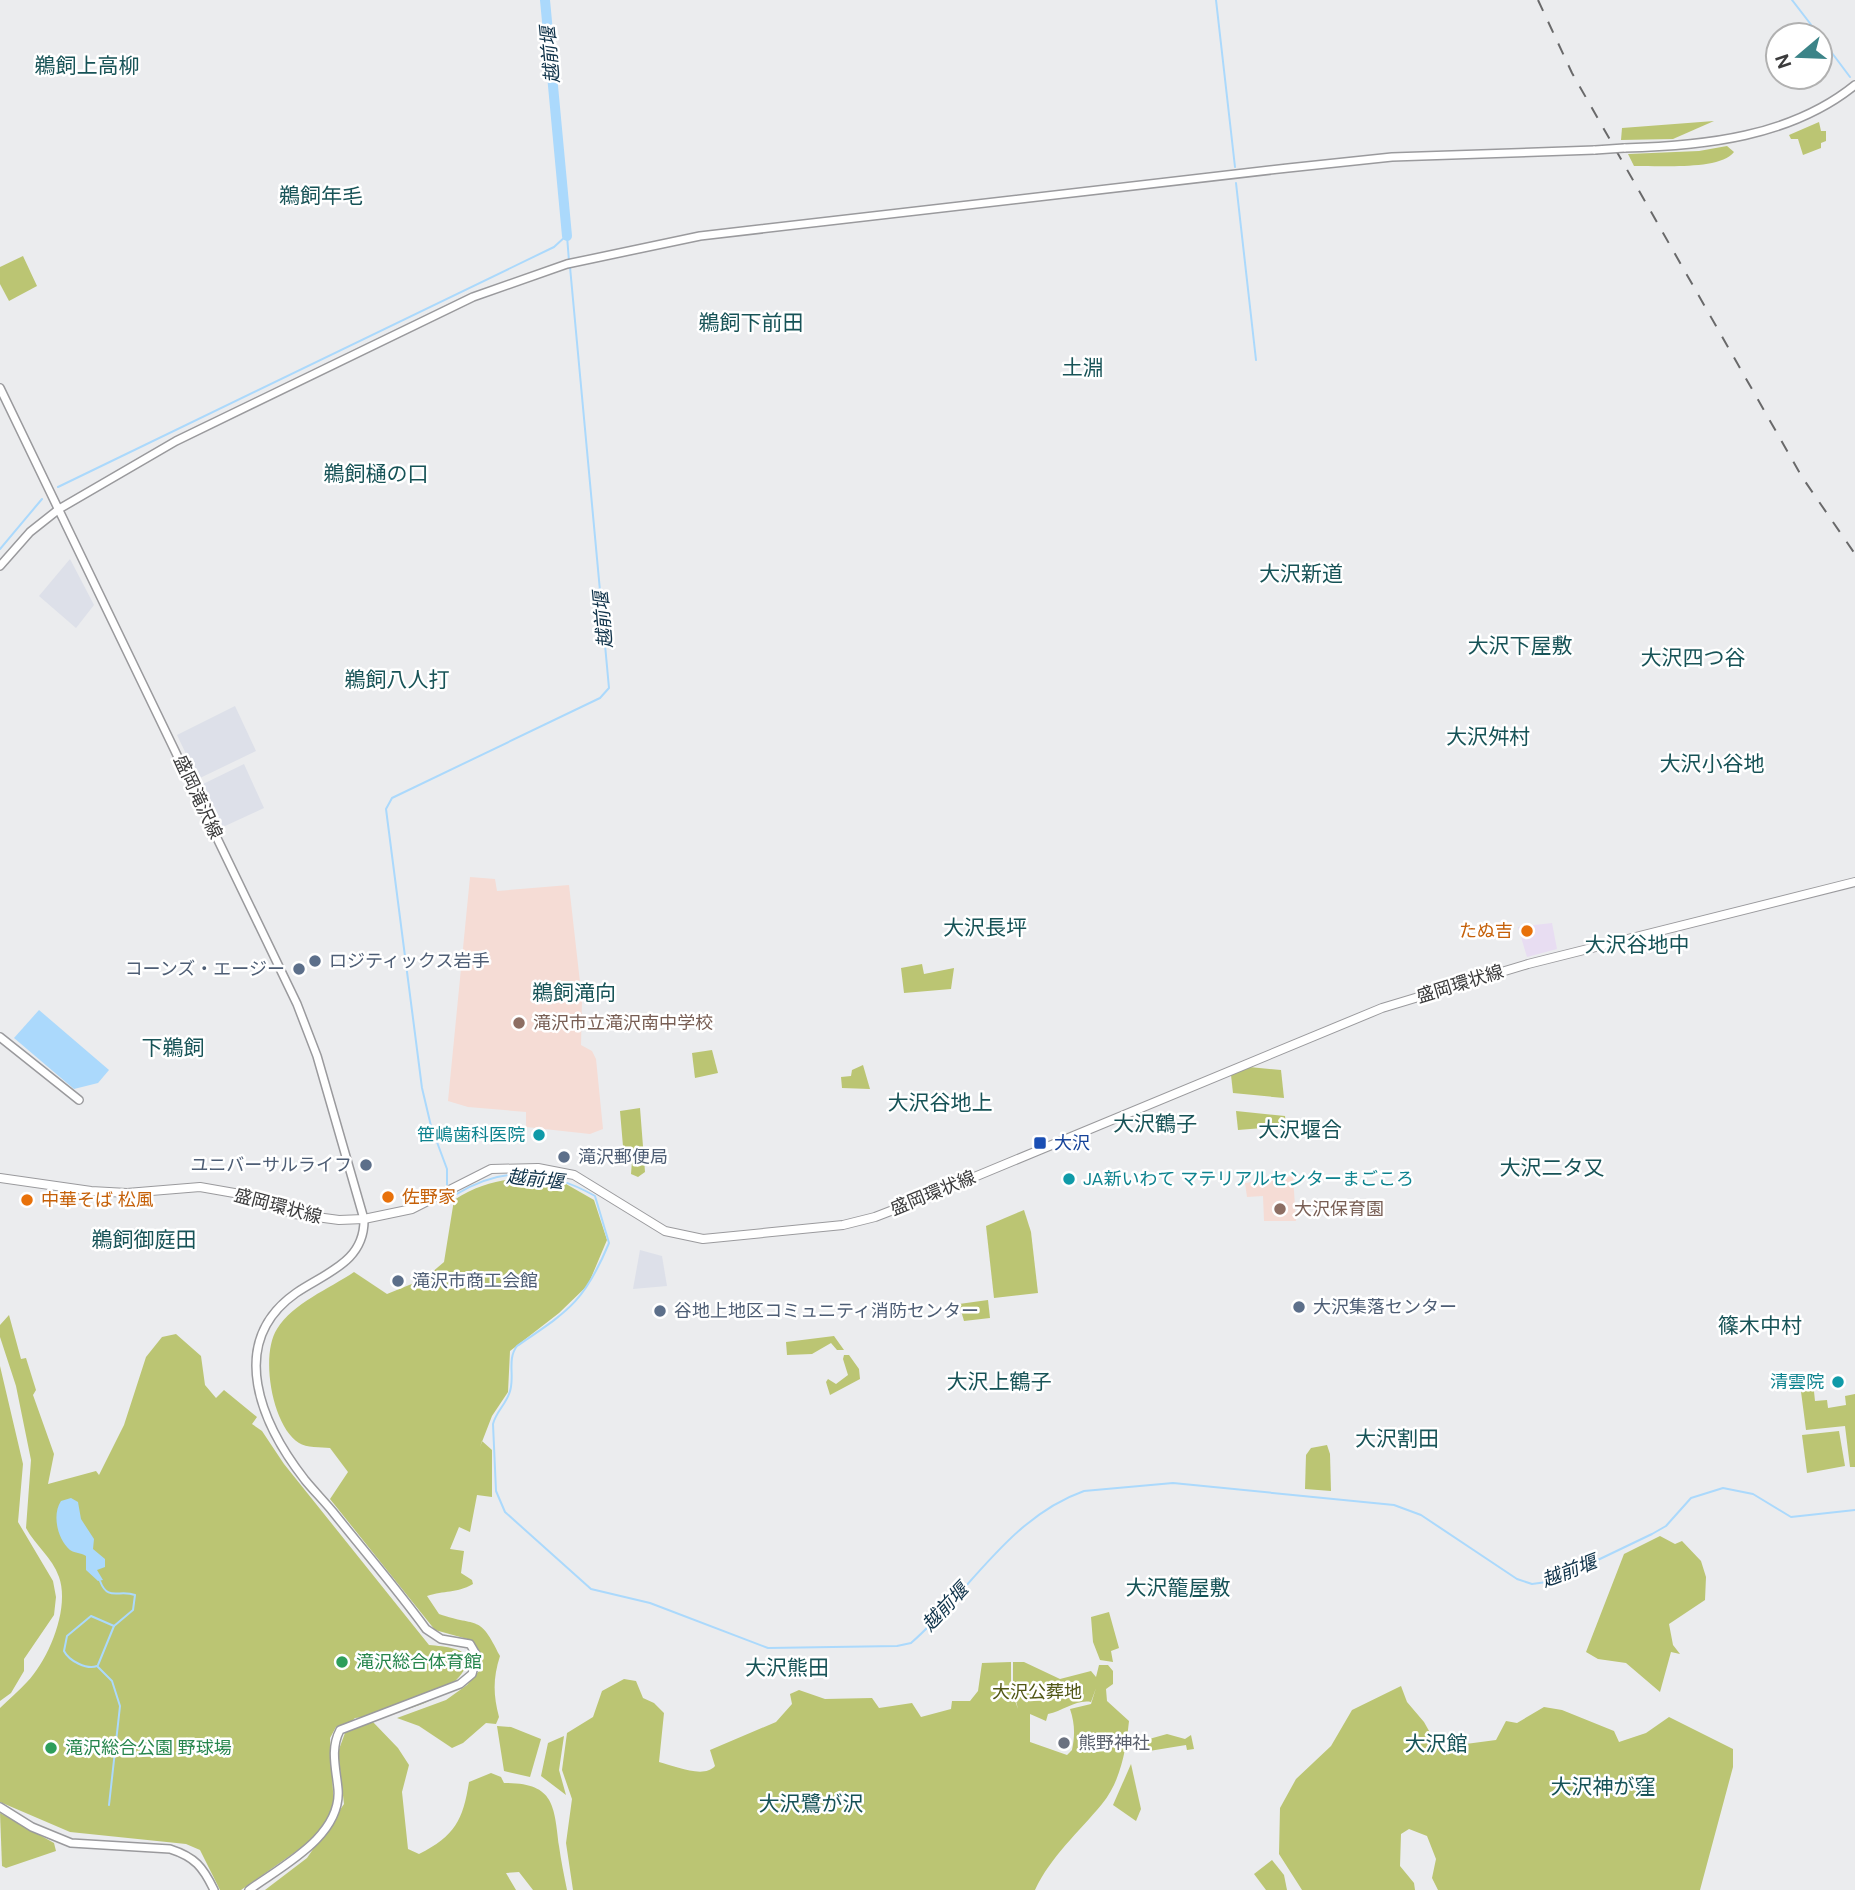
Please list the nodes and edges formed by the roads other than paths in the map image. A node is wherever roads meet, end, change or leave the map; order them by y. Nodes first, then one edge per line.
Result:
1 (1855, 85) edge
2 (0, 388) edge
3 (59, 509) junction
4 (0, 566) edge
5 (1855, 882) edge
6 (0, 1037) edge
7 (79, 1100) dead end
8 (0, 1178) edge
9 (364, 1219) junction
10 (0, 1807) edge
11 (214, 1890) edge
12 (249, 1890) edge

1 - 3 street, bridge
2 - 3 street, 盛岡滝沢線
3 - 4 street
3 - 9 street, 盛岡滝沢線
5 - 9 main road, 盛岡環状線
6 - 7 street
8 - 9 main road, 盛岡環状線
9 - 12 street
10 - 11 street

